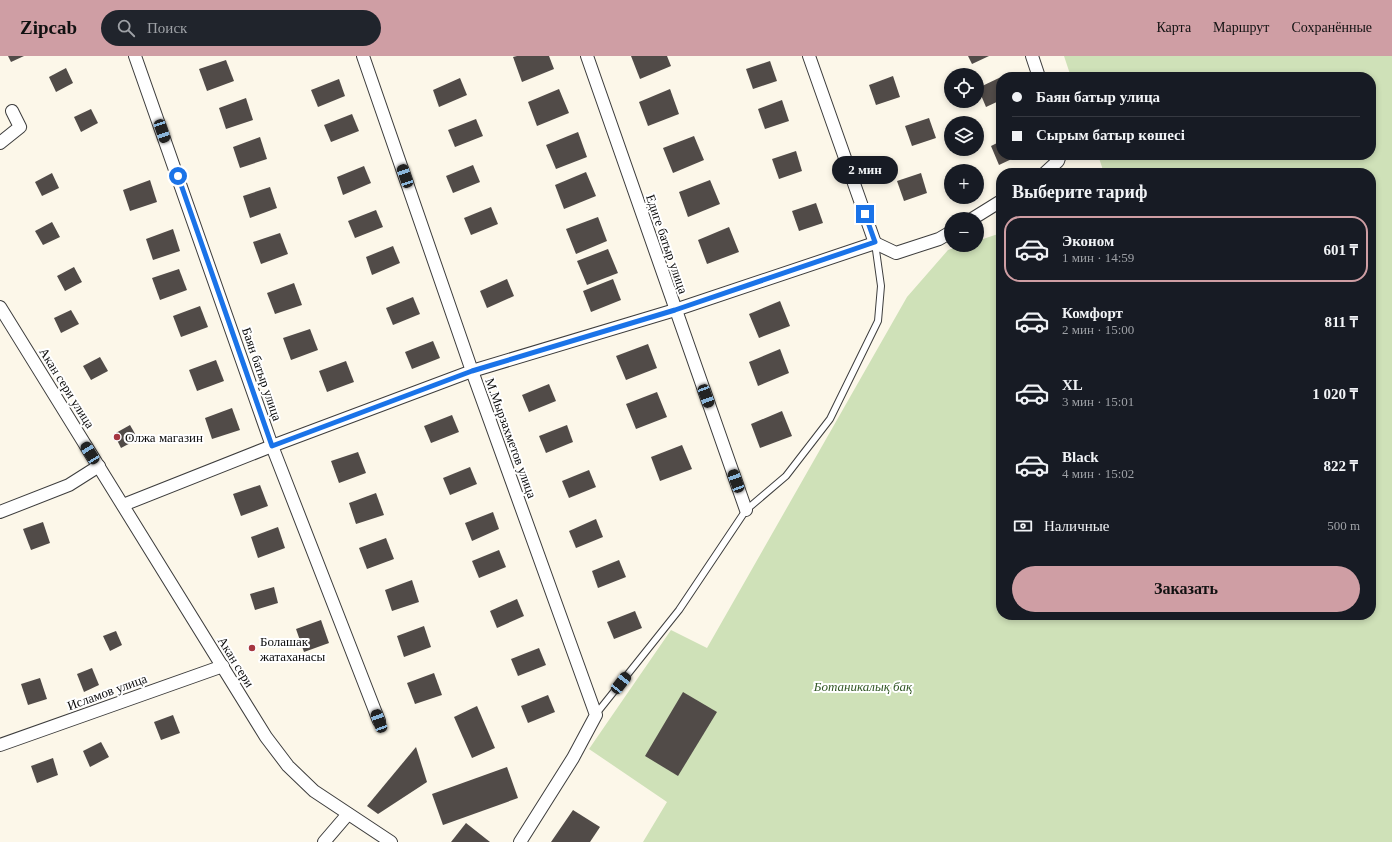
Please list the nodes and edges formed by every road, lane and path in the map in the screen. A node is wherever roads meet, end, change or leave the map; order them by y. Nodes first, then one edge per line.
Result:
1 (136, 56) edge
2 (363, 56) edge
3 (587, 56) edge
4 (809, 56) edge
5 (1032, 56) edge
6 (1037, 72) edge
7 (12, 111) dead end
8 (0, 143) edge
9 (1058, 160) edge
10 (1050, 168) edge
11 (996, 203) edge
12 (983, 212) edge
13 (944, 237) edge
14 (875, 242) junction
15 (0, 307) edge
16 (675, 310) junction
17 (472, 371) junction
18 (272, 446) junction
19 (99, 466) junction
20 (123, 505) junction
21 (746, 510) junction
22 (0, 512) edge
23 (223, 666) junction
24 (596, 715) junction
25 (379, 721) dead end
26 (0, 745) edge
27 (348, 814) junction
28 (324, 842) edge
29 (391, 842) edge
30 (520, 842) edge

1 - 18 street, Баян батыр улица
2 - 17 street, М.Мырзахметов улица
3 - 16 street, Едиге батыр улица
4 - 14 street
5 - 6 street
7 - 8 street
9 - 10 street
11 - 12 street
13 - 14 street
14 - 16 street
14 - 21 lane
15 - 19 street, Акан сери улица
16 - 17 street
16 - 21 street, Едиге батыр улица
17 - 18 street
17 - 24 street, М.Мырзахметов улица
18 - 20 street
18 - 25 street, Баян батыр улица
19 - 20 street, Акан сери улица
19 - 22 street
20 - 23 street, Акан сери
21 - 24 lane
23 - 26 street, Исламов улица
23 - 27 street, Акан сери
24 - 30 street
27 - 28 street
27 - 29 street, Акан сери

